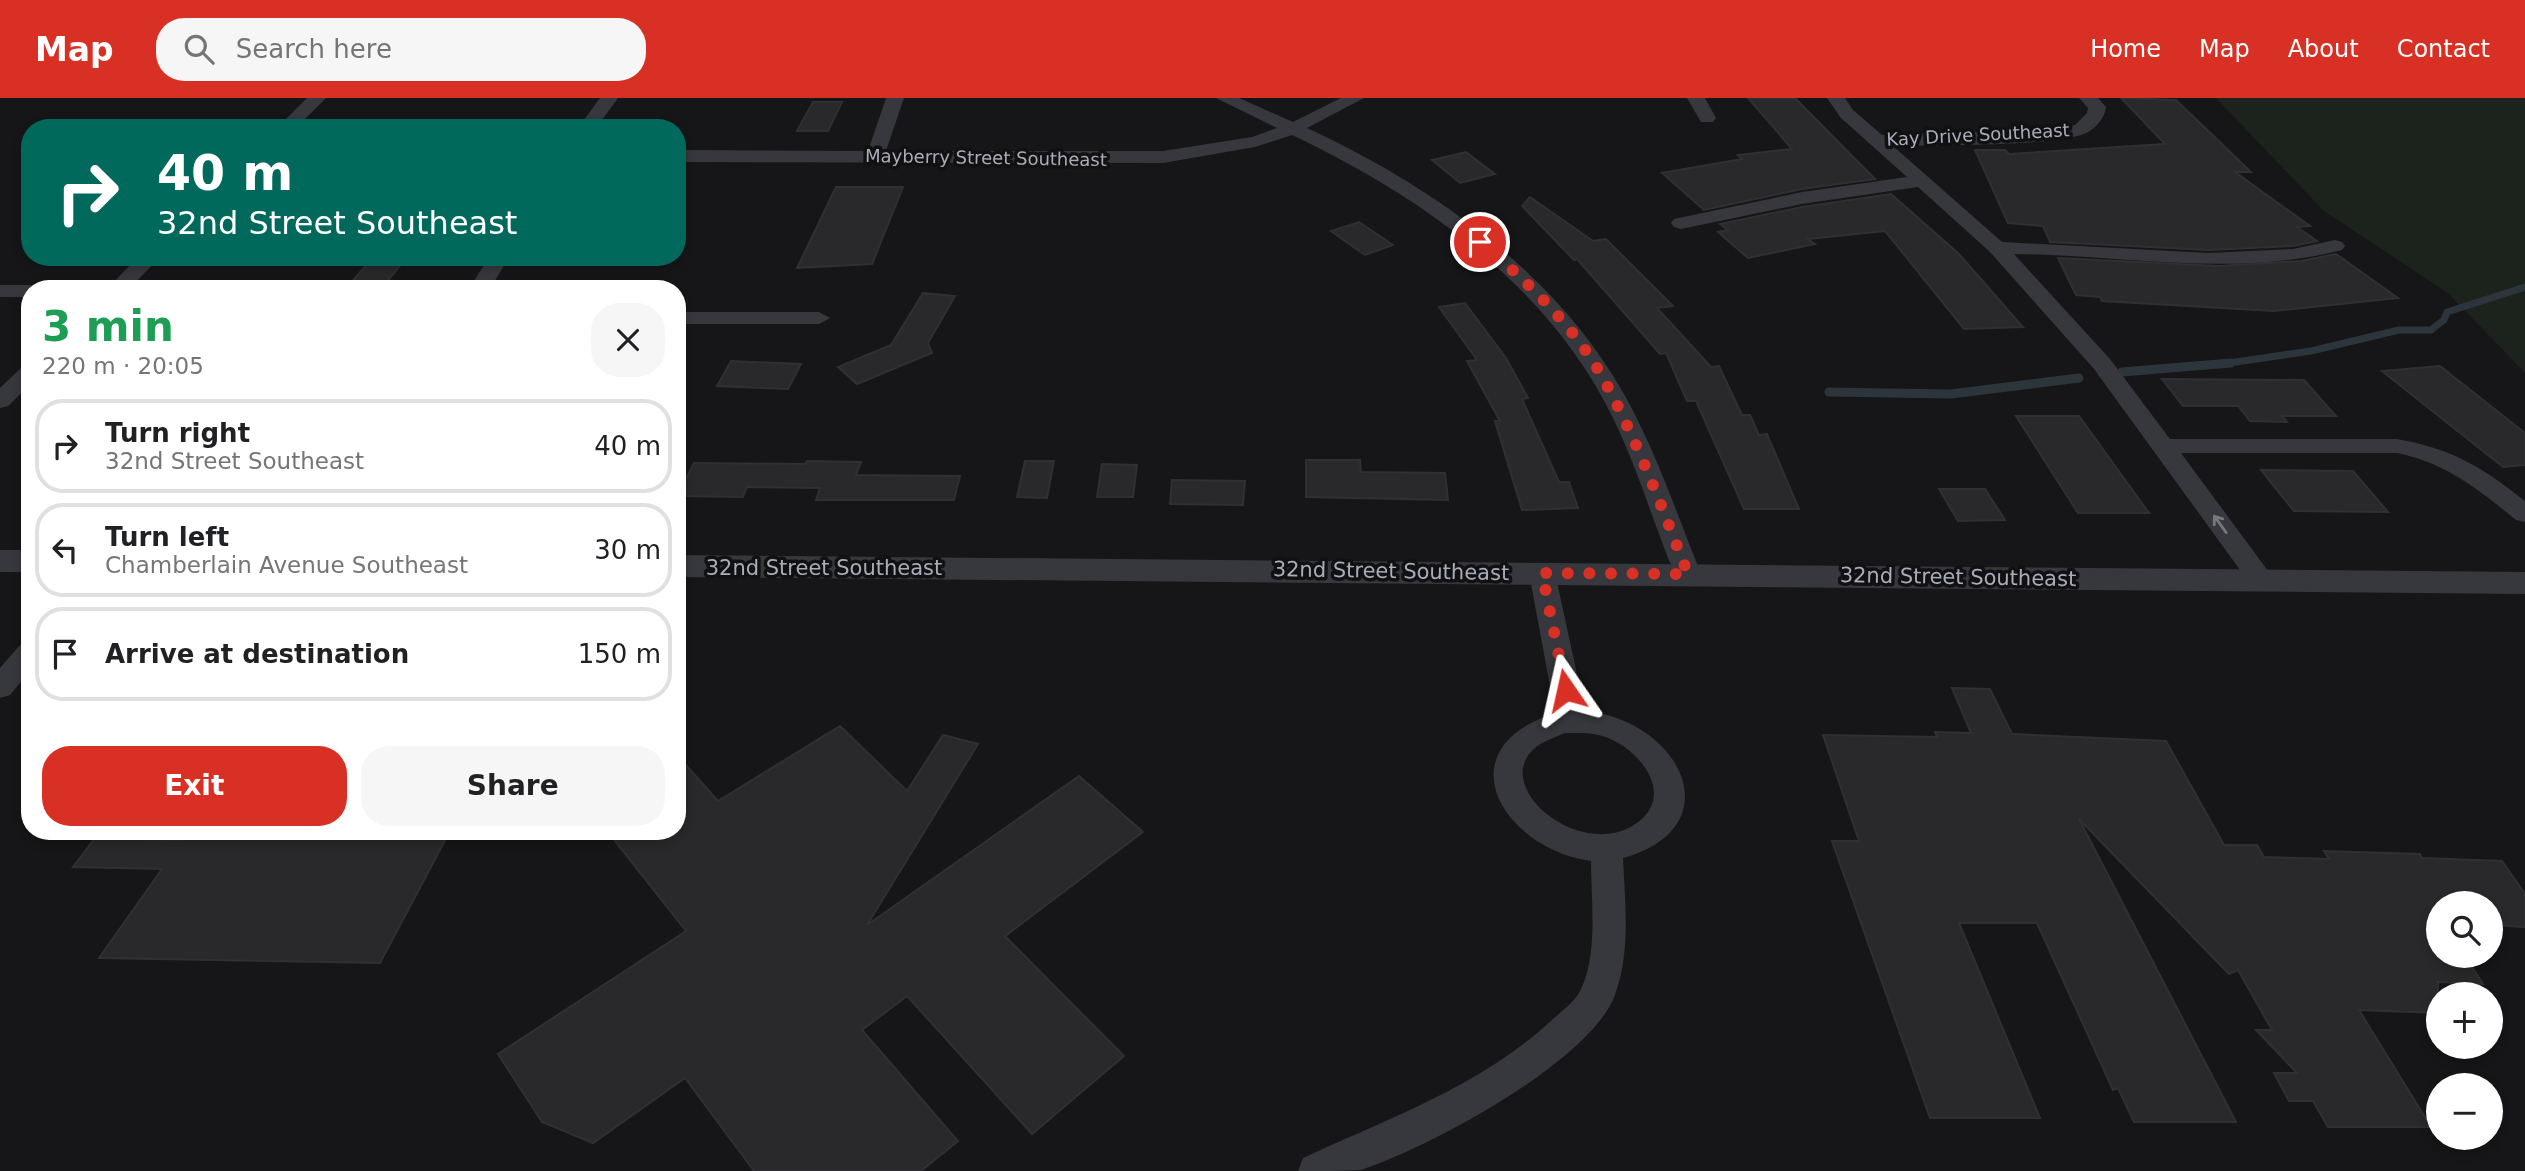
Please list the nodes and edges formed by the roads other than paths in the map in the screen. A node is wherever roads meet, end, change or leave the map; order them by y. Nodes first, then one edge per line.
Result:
1 (317, 98) edge
2 (609, 98) edge
3 (895, 98) edge
4 (1225, 98) edge
5 (1355, 98) edge
6 (1696, 98) edge
7 (1836, 98) edge
8 (2088, 98) edge
9 (1707, 118) dead end
10 (295, 119) edge
11 (594, 119) edge
12 (1292, 129) junction
13 (1877, 141) junction
14 (686, 156) edge
15 (875, 157) junction
16 (1923, 181) junction
17 (1681, 223) dead end
18 (2334, 246) dead end
19 (1997, 248) junction
20 (141, 266) edge
21 (126, 280) edge
22 (0, 291) edge
23 (21, 291) edge
24 (686, 318) edge
25 (819, 318) dead end
26 (2076, 336) junction
27 (21, 381) edge
28 (0, 401) edge
29 (2163, 446) junction
30 (2525, 514) edge
31 (0, 561) edge
32 (21, 561) edge
33 (686, 566) edge
34 (1542, 573) junction
35 (1688, 574) junction
36 (2249, 579) junction
37 (2525, 583) edge
38 (21, 662) edge
39 (0, 687) edge
40 (1572, 722) junction
41 (1607, 848) junction
42 (1317, 1171) edge

1 - 10 street
2 - 11 street
3 - 15 street
4 - 12 street
5 - 12 street, Mayberry Street Southeast
6 - 9 street
7 - 13 street
8 - 13 street, Kay Drive Southeast
12 - 15 street, Mayberry Street Southeast
12 - 35 street
13 - 16 street
14 - 15 street, Mayberry Street Southeast
16 - 17 street
16 - 19 street
18 - 19 street
19 - 26 street
20 - 21 street
22 - 23 street
24 - 25 street
26 - 29 street
26 - 36 street
27 - 28 street
29 - 30 street
36 -> 29 street
31 - 32 street
33 - 34 street, 32nd Street Southeast
34 - 35 street, 32nd Street Southeast
34 - 40 street
35 - 36 street, 32nd Street Southeast
36 - 37 street, 32nd Street Southeast
38 - 39 street
40 - 41 street
40 - 41 street
41 - 42 street

